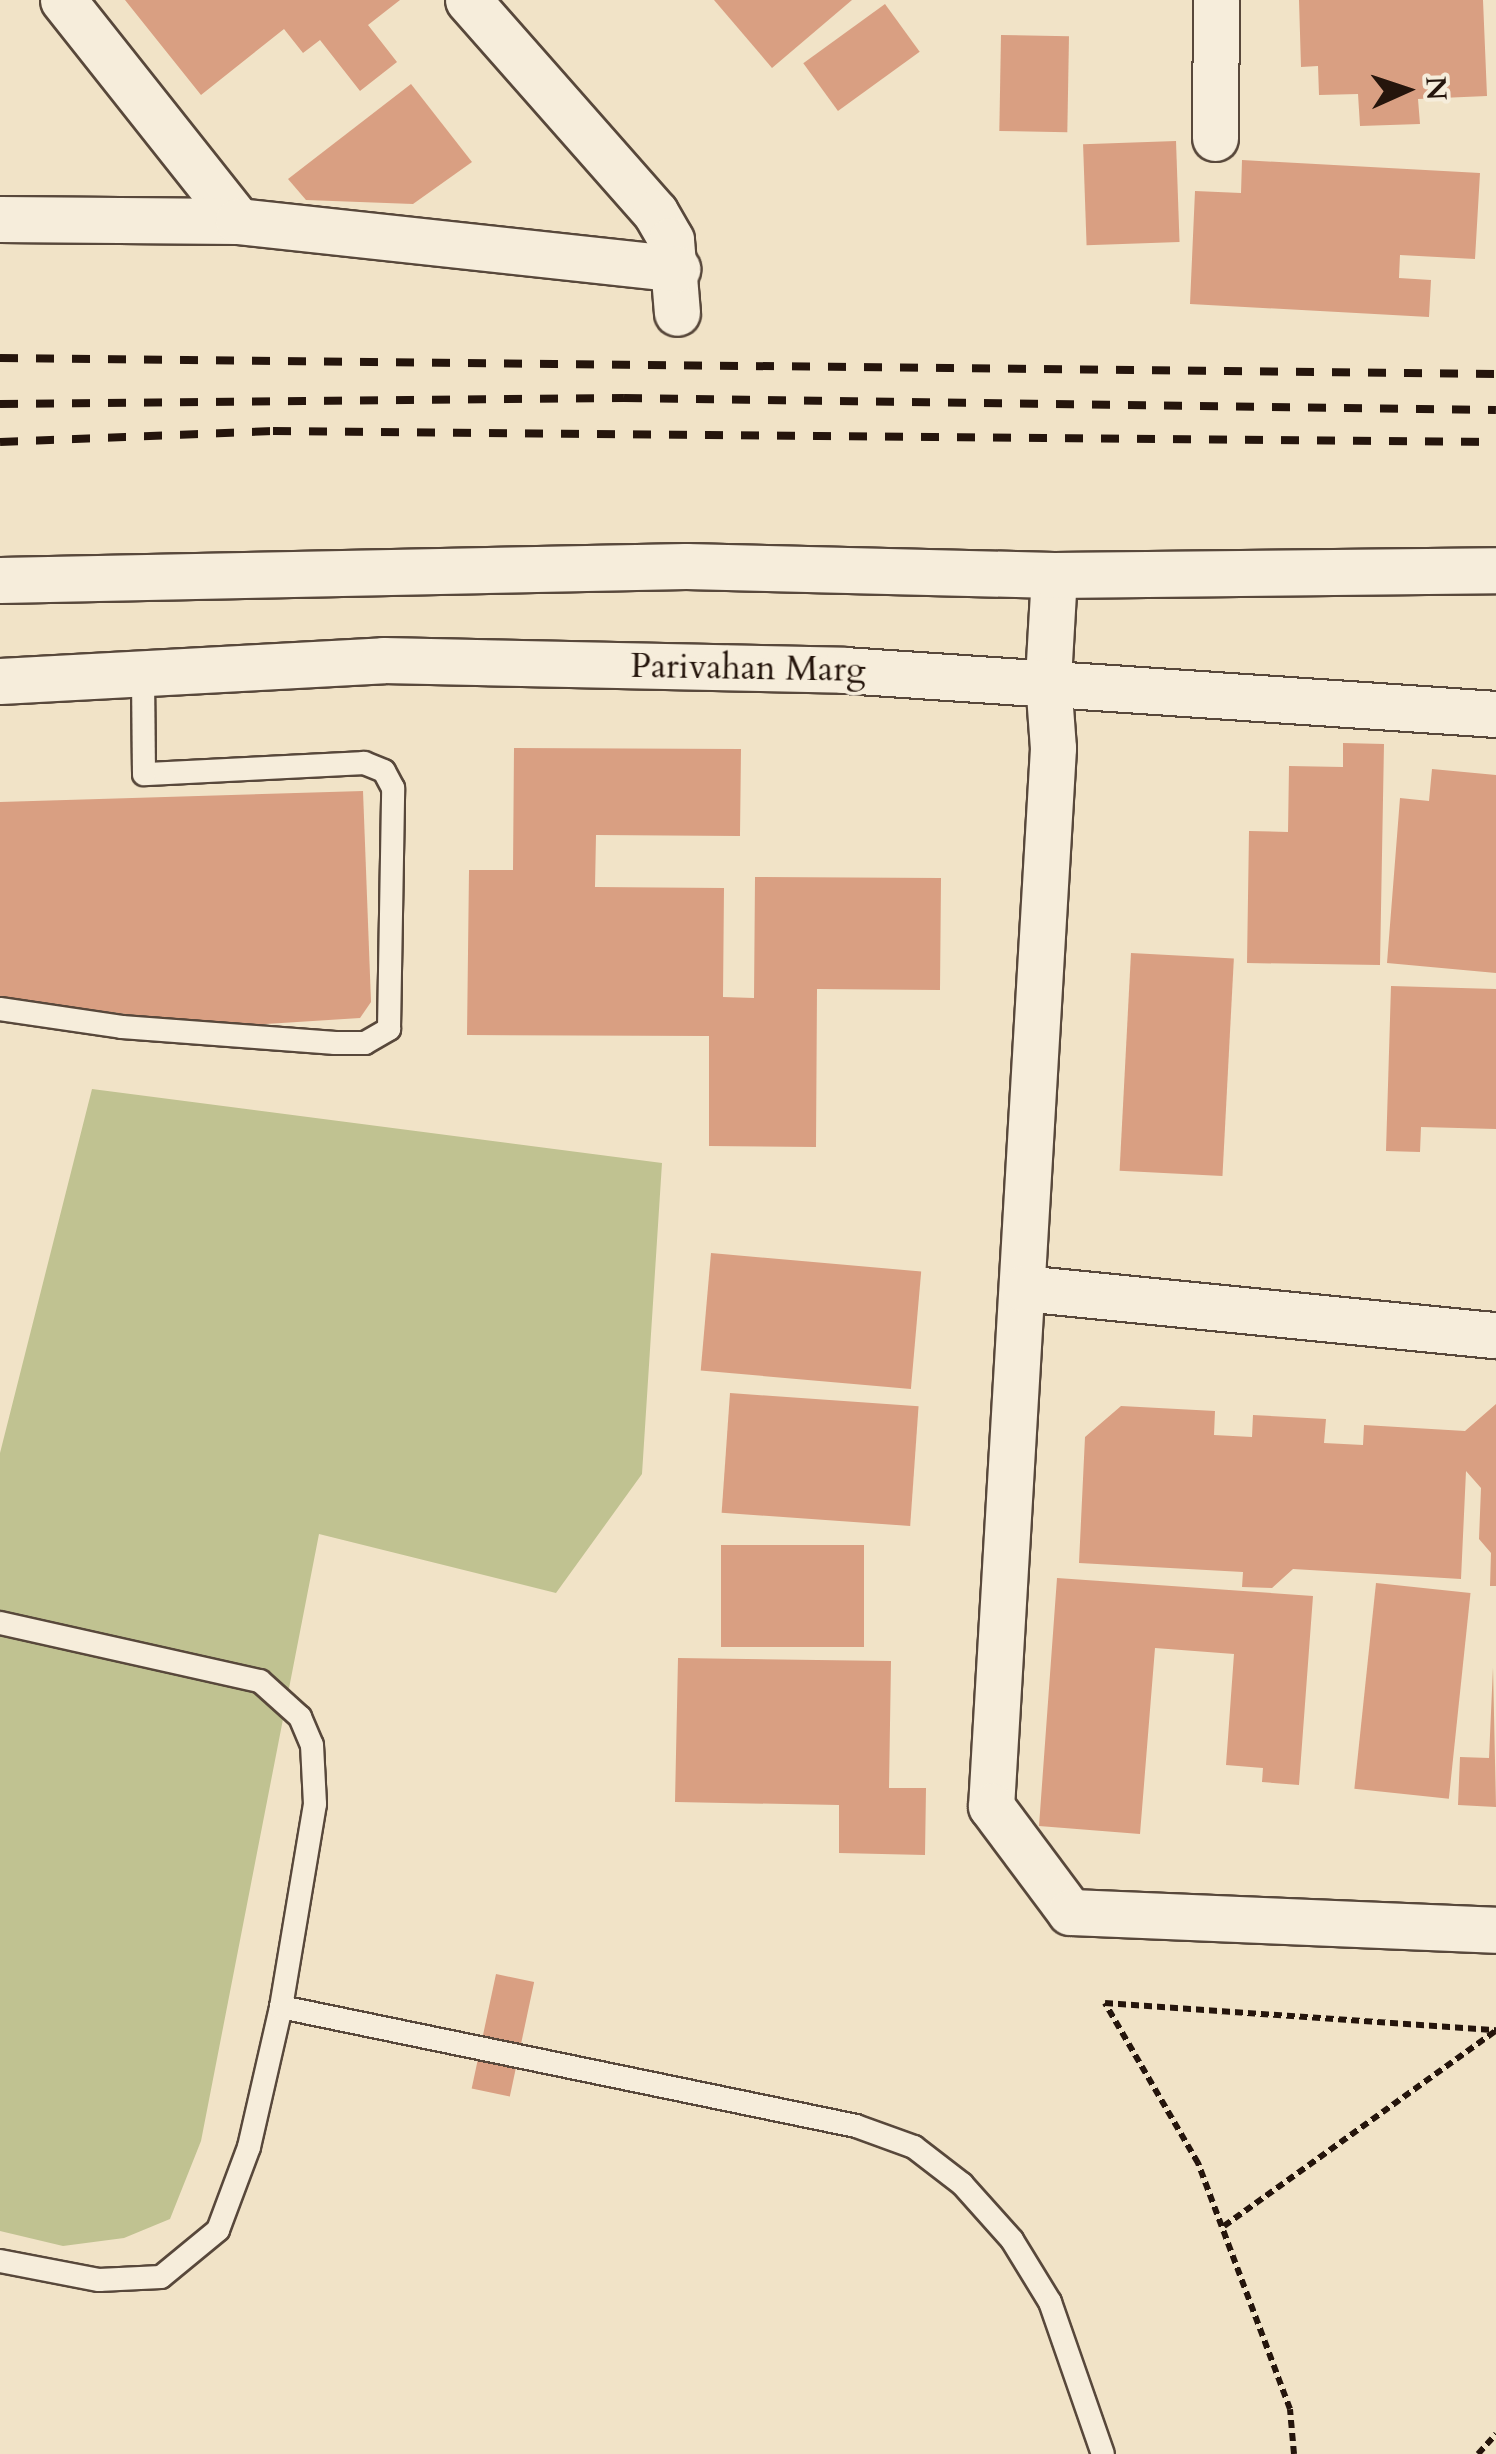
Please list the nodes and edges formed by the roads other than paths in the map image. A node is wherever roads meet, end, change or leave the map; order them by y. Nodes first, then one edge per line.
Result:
1 (64, 0) edge
2 (468, 0) edge
3 (1216, 0) edge
4 (1215, 138) dead end
5 (0, 219) edge
6 (238, 221) junction
7 (677, 269) junction
8 (678, 313) dead end
9 (1496, 570) edge
10 (1054, 574) junction
11 (0, 580) edge
12 (142, 674) junction
13 (1048, 680) junction
14 (0, 681) edge
15 (1496, 714) edge
16 (0, 1008) edge
17 (1022, 1288) junction
18 (1496, 1334) edge
19 (0, 1623) edge
20 (1496, 1930) edge
21 (281, 2008) junction
22 (0, 2261) edge
23 (1103, 2454) edge

1 - 6 street
2 - 7 street
3 - 4 street
5 - 6 street
6 - 7 street
7 - 8 street
9 - 10 street
10 - 11 street
10 - 13 street
12 - 13 street, Parivahan Marg
12 - 14 street, Parivahan Marg
12 - 16 lane
13 - 15 street, Parivahan Marg
13 - 17 street
17 - 18 street
17 - 20 street
19 - 21 lane
21 - 22 lane
21 - 23 lane

